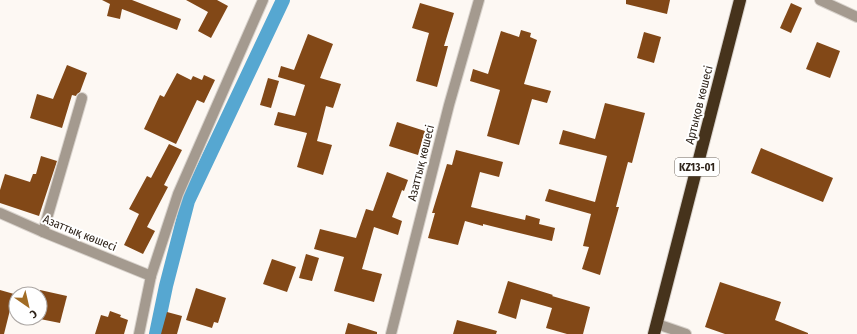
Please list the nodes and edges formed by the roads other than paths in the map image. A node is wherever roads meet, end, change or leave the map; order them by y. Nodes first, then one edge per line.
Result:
1 (263, 0) edge
2 (479, 0) edge
3 (740, 0) edge
4 (820, 0) edge
5 (857, 17) edge
6 (82, 98) dead end
7 (0, 213) edge
8 (43, 232) junction
9 (151, 276) junction
10 (656, 329) edge
11 (139, 334) edge
12 (391, 334) edge
13 (686, 334) edge

1 - 9 street
2 - 12 street, Азаттық көшесі
3 - 10 highway, Артықов көшесі / KZ13-01
4 - 5 street
6 - 8 street
7 - 8 street, Азаттық көшесі
8 - 9 street, Азаттық көшесі
9 - 11 street
10 - 13 street

